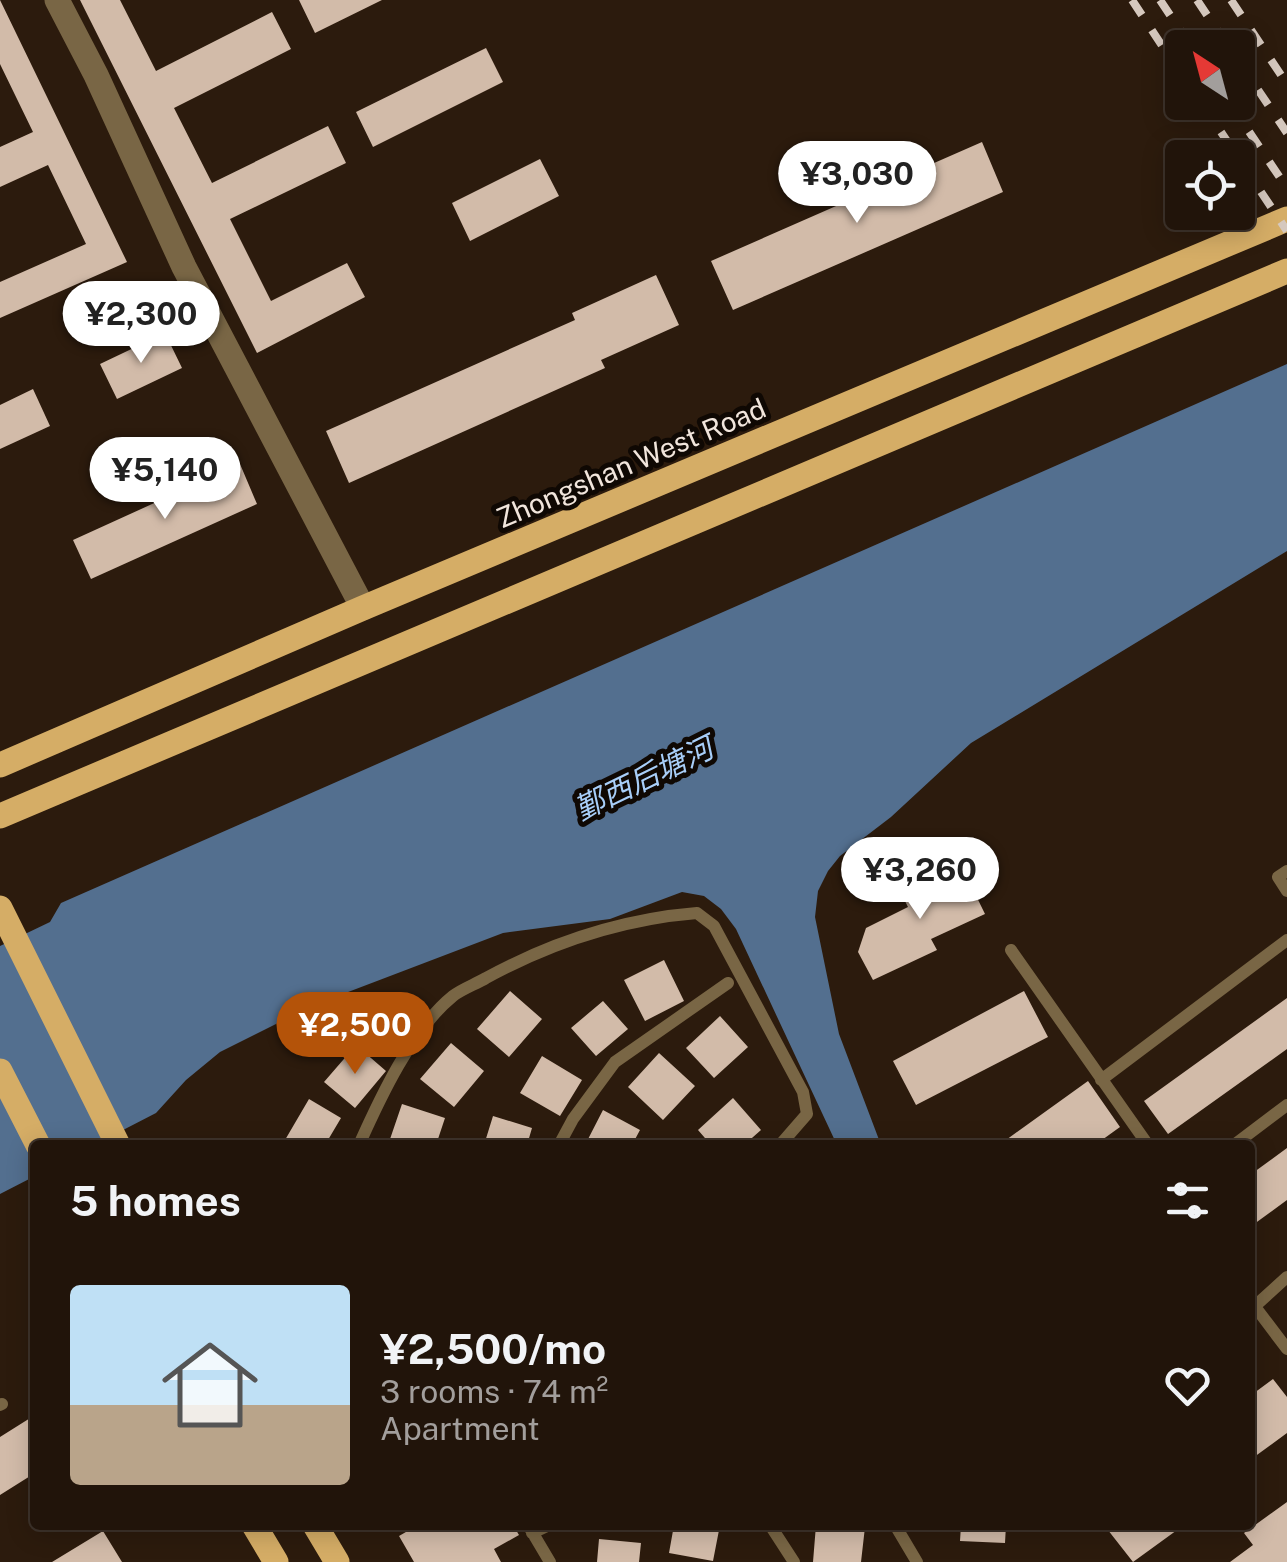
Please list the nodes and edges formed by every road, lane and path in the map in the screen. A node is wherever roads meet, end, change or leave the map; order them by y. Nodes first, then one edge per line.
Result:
1 (56, 0) edge
2 (1287, 220) edge
3 (1287, 271) edge
4 (363, 608) junction
5 (0, 765) edge
6 (0, 816) edge
7 (1287, 871) edge
8 (1287, 891) edge
9 (0, 908) edge
10 (1287, 940) edge
11 (1011, 950) dead end
12 (728, 984) dead end
13 (0, 1071) edge
14 (1100, 1080) junction
15 (1287, 1105) edge
16 (35, 1140) edge
17 (116, 1140) edge
18 (362, 1140) edge
19 (562, 1140) edge
20 (784, 1140) edge
21 (1144, 1140) edge
22 (1241, 1140) edge
23 (1287, 1277) edge
24 (1255, 1301) edge
25 (1255, 1307) edge
26 (1287, 1349) edge
27 (257, 1530) edge
28 (318, 1530) edge
29 (531, 1530) edge
30 (773, 1530) edge
31 (899, 1530) edge
32 (276, 1562) edge
33 (337, 1562) edge
34 (550, 1562) edge
35 (794, 1562) edge
36 (918, 1562) edge

1 - 4 street
2 - 4 main road, Zhongshan West Road
3 - 6 main road
4 - 5 main road, Zhongshan West Road
7 - 8 lane
9 - 17 main road
10 - 14 lane
11 - 14 lane
12 - 19 lane
13 - 16 main road
14 - 21 lane
15 - 22 lane
18 - 20 lane
23 - 24 lane
25 - 26 lane
27 - 32 main road
28 - 33 main road
29 - 34 lane
30 - 35 lane
31 - 36 lane

